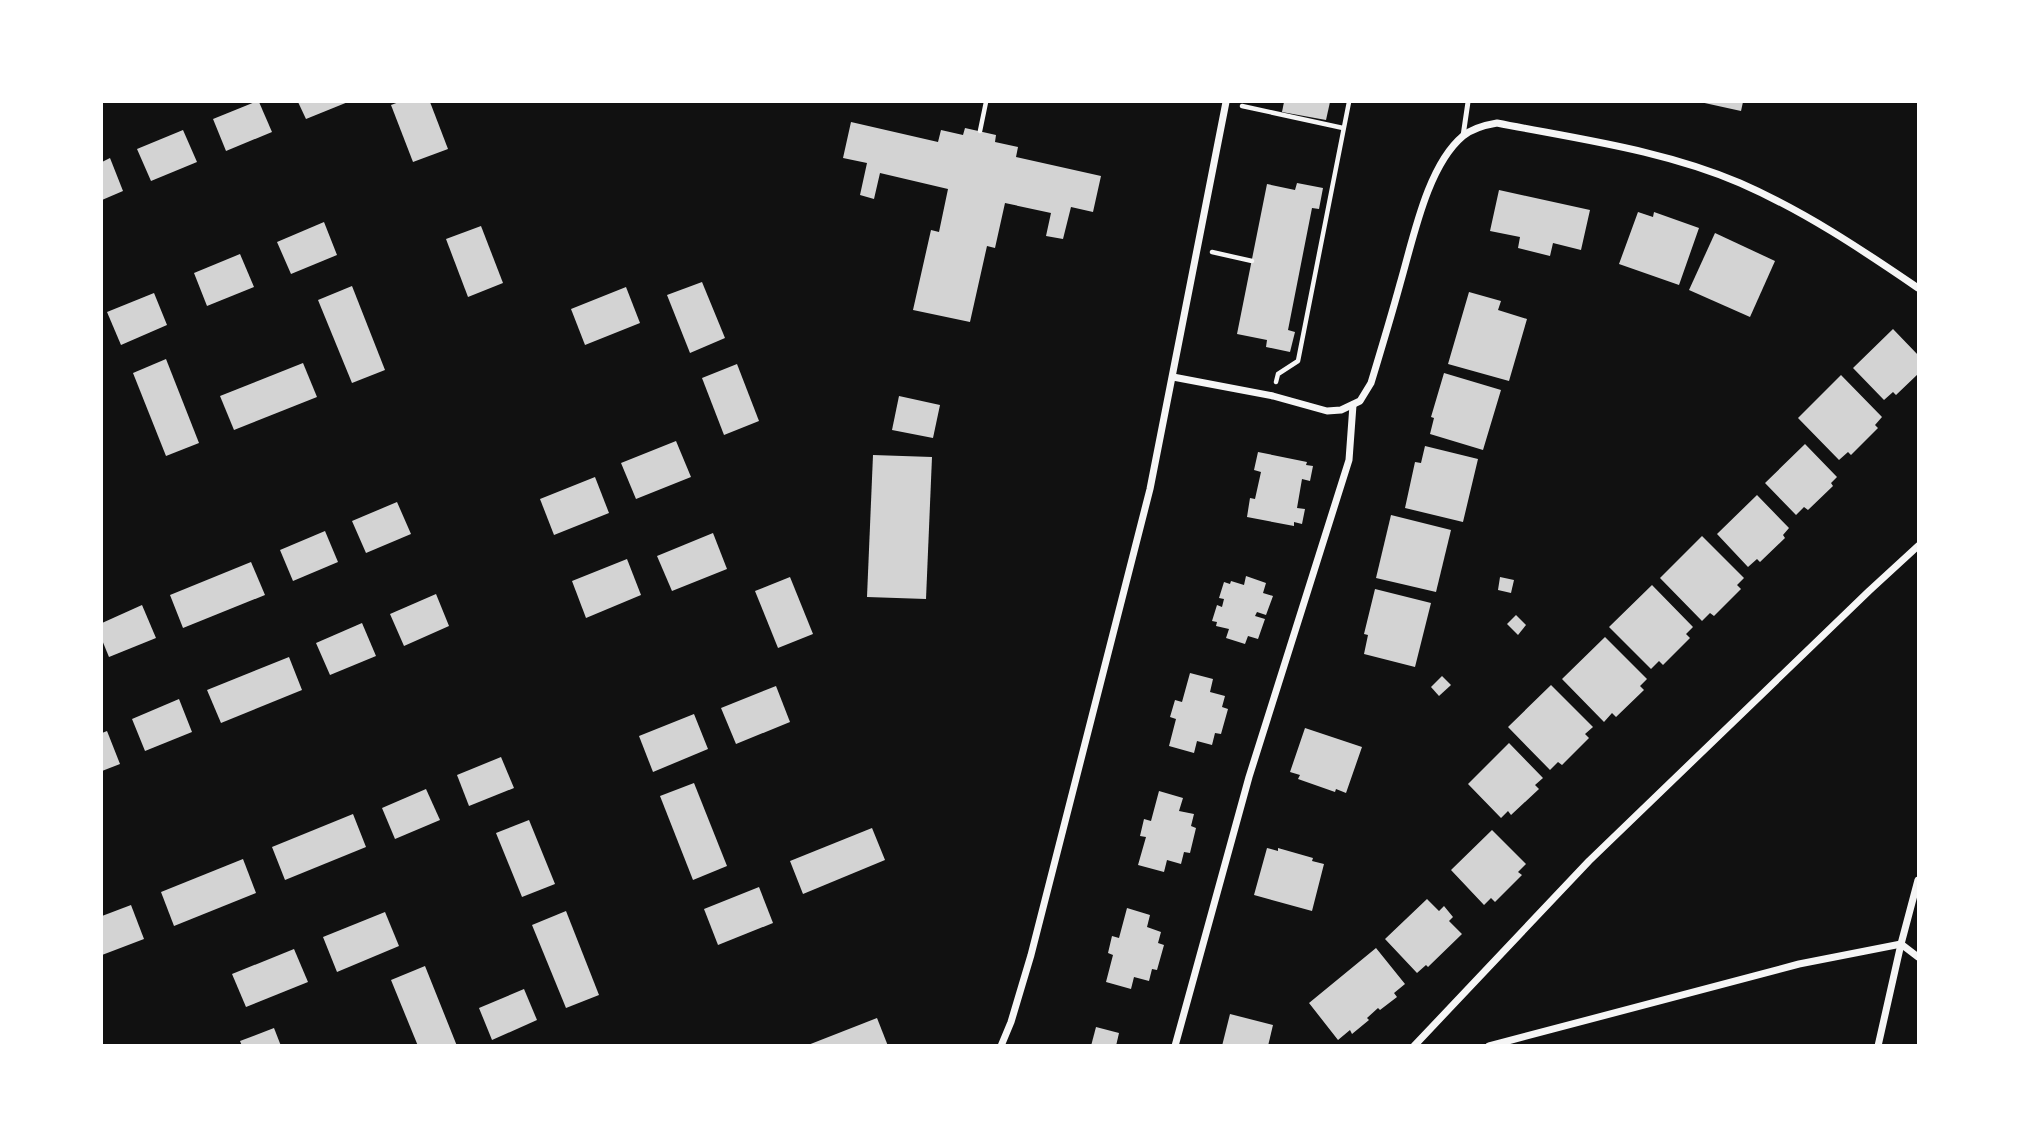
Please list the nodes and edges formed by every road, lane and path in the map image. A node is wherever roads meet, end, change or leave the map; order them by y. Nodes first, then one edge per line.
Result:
1 (986, 102) edge
2 (1226, 102) edge
3 (1349, 102) edge
4 (1468, 102) edge
5 (1343, 128) junction
6 (980, 131) dead end
7 (1463, 136) junction
8 (1220, 253) dead end
9 (1252, 261) dead end
10 (1919, 288) edge
11 (1173, 377) junction
12 (1273, 396) junction
13 (1353, 405) junction
14 (1919, 546) edge
15 (1919, 880) edge
16 (1901, 944) junction
17 (1919, 957) edge
18 (1001, 1045) edge
19 (1175, 1045) edge
20 (1414, 1045) edge
21 (1489, 1045) edge
22 (1878, 1045) edge

1 - 6 path
2 - 5 path
2 - 11 street
3 - 5 path
4 - 7 lane
5 - 12 path
7 - 10 street
7 - 13 street
8 - 9 path
11 - 12 street
11 - 18 street
12 - 13 street
13 - 19 street
14 - 20 street
15 - 16 street
16 - 17 street
16 - 21 street
16 - 22 street

